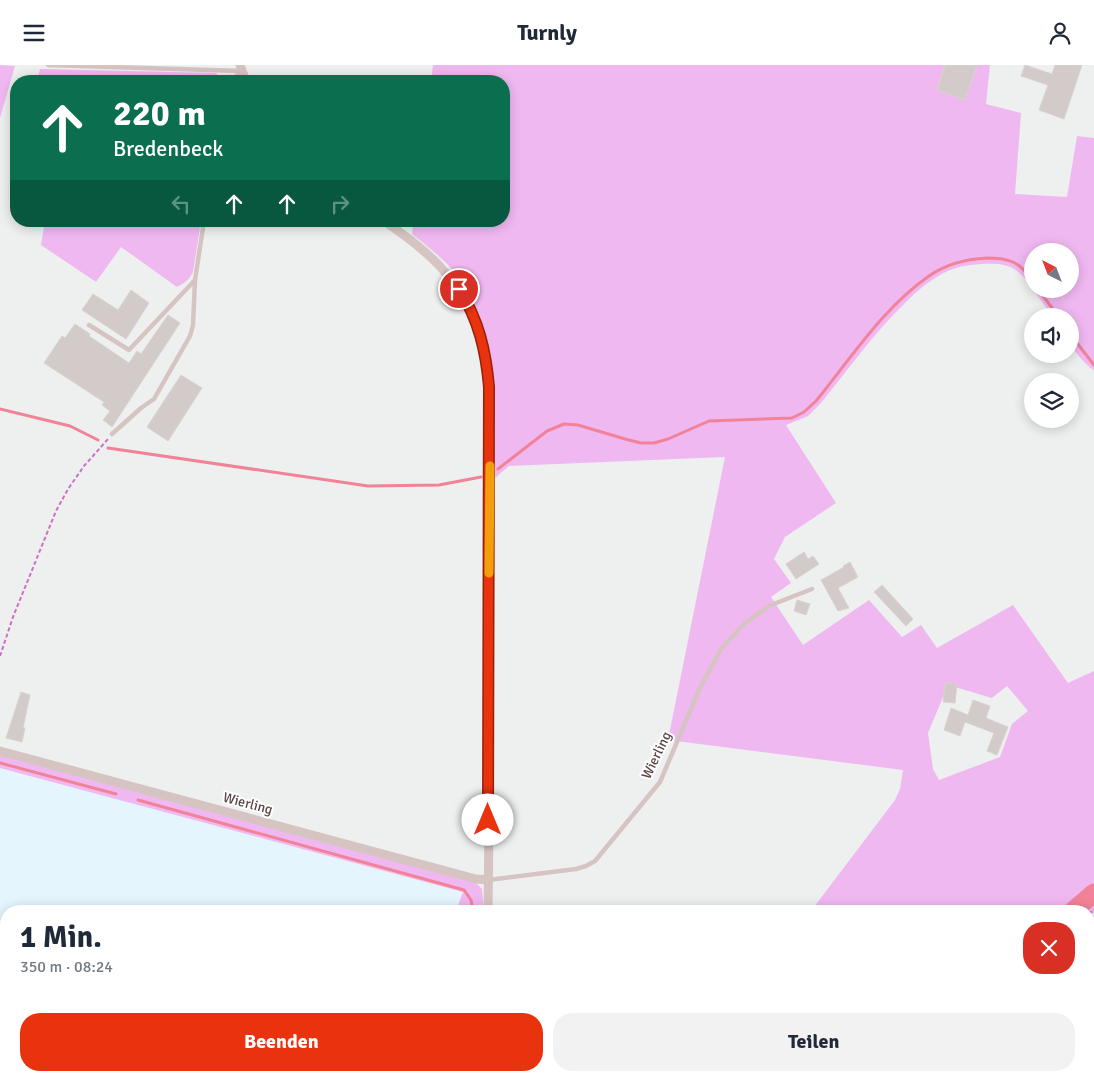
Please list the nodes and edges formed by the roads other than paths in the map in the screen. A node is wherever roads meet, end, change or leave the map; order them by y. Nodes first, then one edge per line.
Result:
1 (48, 65) edge
2 (241, 68) edge
3 (203, 227) edge
4 (393, 227) edge
5 (194, 280) junction
6 (89, 325) dead end
7 (112, 434) road end
8 (812, 589) dead end
9 (0, 751) edge
10 (488, 880) junction
11 (488, 905) edge

1 - 2 lane
3 - 5 lane
4 - 10 street
5 - 6 lane
5 - 7 lane
8 - 10 lane, Wierling
9 - 10 street, Wierling
10 - 11 street

